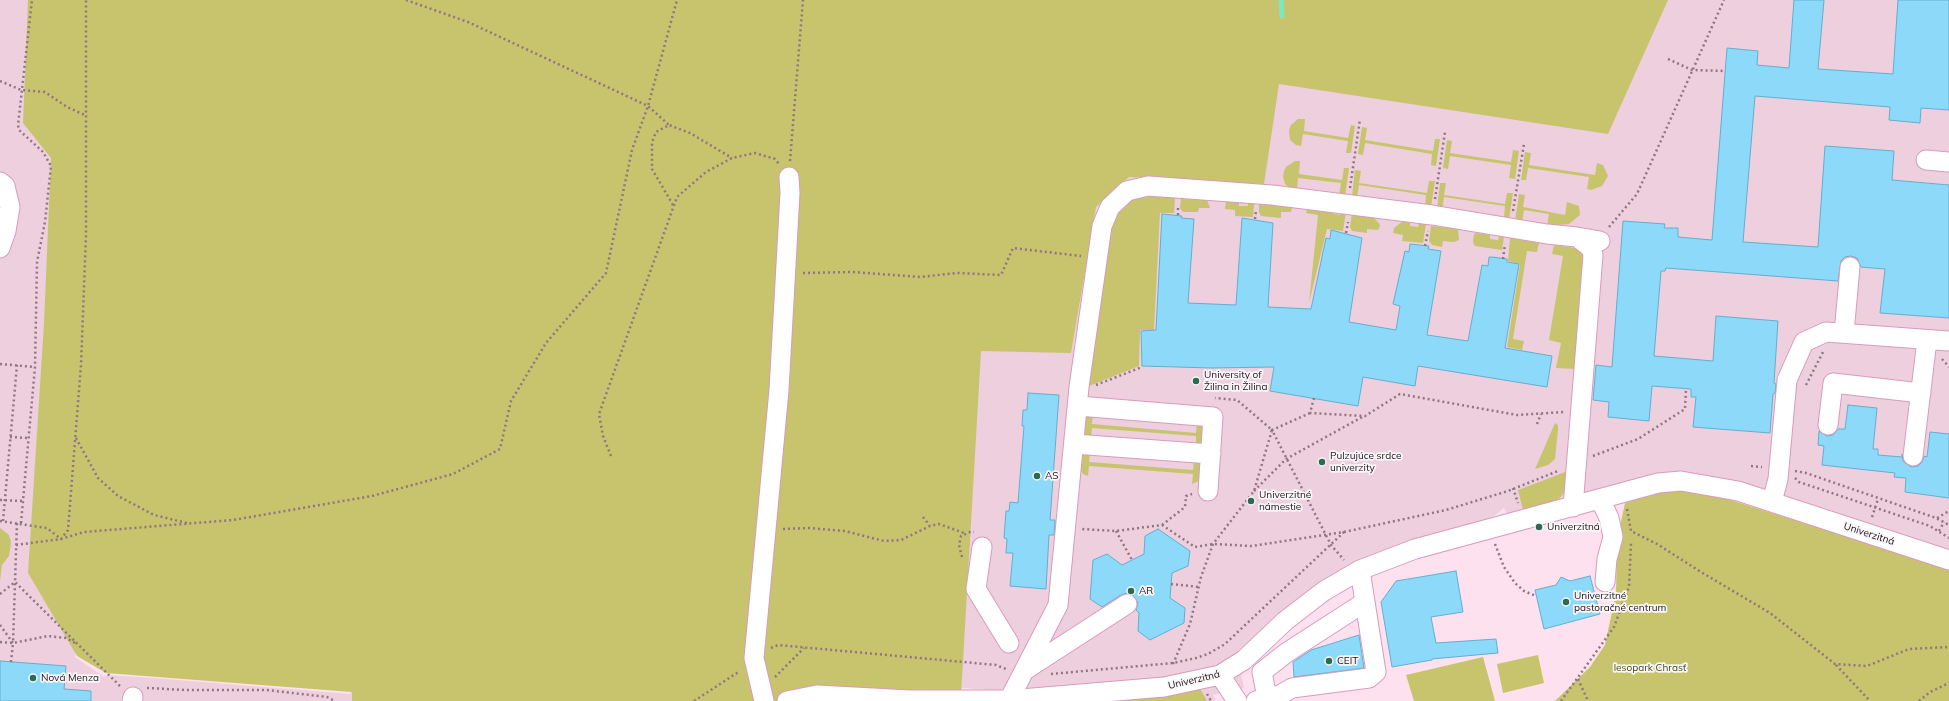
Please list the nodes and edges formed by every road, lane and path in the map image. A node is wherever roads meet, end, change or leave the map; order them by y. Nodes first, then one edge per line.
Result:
1 (32, 0) edge
2 (86, 0) edge
3 (406, 0) edge
4 (677, 0) edge
5 (803, 0) edge
6 (1724, 0) edge
7 (1668, 59) dead end
8 (1692, 70) junction
9 (1726, 70) dead end
10 (0, 81) edge
11 (21, 90) junction
12 (648, 106) junction
13 (87, 116) junction
14 (1360, 119) dead end
15 (668, 125) junction
16 (1445, 132) dead end
17 (1524, 144) dead end
18 (732, 158) junction
19 (1926, 160) dead end
20 (1949, 162) edge
21 (789, 176) junction
22 (0, 182) edge
23 (1347, 204) junction
24 (674, 206) junction
25 (1432, 215) junction
26 (1511, 228) junction
27 (1577, 237) junction
28 (1600, 241) joint
29 (1425, 246) dead end
30 (0, 248) edge
31 (1098, 258) junction
32 (1504, 259) dead end
33 (1850, 267) dead end
34 (784, 273) junction
35 (1844, 333) junction
36 (1927, 340) junction
37 (1949, 341) edge
38 (0, 364) edge
39 (17, 365) junction
40 (35, 367) junction
41 (1142, 367) dead end
42 (1095, 385) dead end
43 (1686, 389) dead end
44 (1921, 393) junction
45 (1314, 398) dead end
46 (1078, 406) junction
47 (1581, 410) junction
48 (1310, 413) junction
49 (1541, 414) junction
50 (1365, 416) junction
51 (1537, 424) dead end
52 (1828, 424) dead end
53 (1272, 430) junction
54 (76, 436) junction
55 (10, 437) junction
56 (29, 438) junction
57 (1074, 444) junction
58 (1211, 454) junction
59 (611, 456) dead end
60 (1913, 456) dead end
61 (1286, 459) junction
62 (1576, 464) junction
63 (1208, 490) joint
64 (1254, 491) junction
65 (1621, 493) junction
66 (1600, 499) junction
67 (0, 500) edge
68 (4, 500) junction
69 (23, 501) junction
70 (1772, 502) junction
71 (1573, 507) junction
72 (1949, 511) edge
73 (923, 517) dead end
74 (1936, 518) junction
75 (2, 521) edge
76 (17, 522) junction
77 (1944, 522) junction
78 (21, 523) junction
79 (189, 524) junction
80 (1162, 525) junction
81 (930, 526) junction
82 (1949, 526) edge
83 (1493, 528) junction
84 (1086, 529) dead end
85 (767, 530) junction
86 (1631, 530) junction
87 (1116, 531) junction
88 (1939, 531) junction
89 (1344, 532) junction
90 (964, 533) dead end
91 (1326, 534) junction
92 (1949, 538) edge
93 (61, 539) junction
94 (1212, 544) junction
95 (16, 545) junction
96 (1331, 545) junction
97 (982, 547) dead end
98 (1132, 560) dead end
99 (1949, 560) edge
100 (1360, 570) junction
101 (15, 582) junction
102 (1605, 582) dead end
103 (1171, 584) dead end
104 (1199, 586) junction
105 (0, 594) edge
106 (1536, 596) dead end
107 (1365, 602) junction
108 (1127, 604) dead end
109 (0, 625) edge
110 (0, 642) edge
111 (13, 643) junction
112 (1008, 643) dead end
113 (81, 646) junction
114 (1949, 647) edge
115 (805, 648) junction
116 (754, 658) junction
117 (11, 662) dead end
118 (1173, 663) junction
119 (1835, 664) junction
120 (996, 665) dead end
121 (1023, 670) junction
122 (1050, 674) dead end
123 (1220, 675) junction
124 (1578, 679) junction
125 (1949, 682) edge
126 (1164, 687) junction
127 (133, 693) edge
128 (763, 696) edge
129 (1272, 699) edge
130 (1009, 700) junction
131 (335, 701) edge
132 (694, 701) edge
133 (787, 701) edge
134 (1237, 701) edge
135 (1561, 701) edge
136 (1588, 701) edge
137 (1870, 701) edge
138 (1919, 701) edge

1 - 11 path
2 - 13 path
3 - 12 path
4 - 12 path
5 - 21 path
6 - 8 path
7 - 8 path
8 - 9 path
8 - 28 path
10 - 11 path
11 - 13 path
11 - 40 path
12 - 15 path
12 - 79 path
13 - 54 path
14 - 23 path
15 - 18 path
15 - 24 path
16 - 25 path
17 - 26 path
18 - 21 path
18 - 24 path
19 - 20 street
21 - 34 street
22 - 30 street
23 - 25 street
23 - 31 street
24 - 59 path
25 - 26 street
25 - 29 path
26 - 27 street
26 - 32 path
27 - 28 street
27 - 47 street
31 - 34 path
31 - 46 street
33 - 35 street
34 - 85 street
35 - 36 street
35 - 70 street
36 - 37 street
36 - 44 street
38 - 39 path
39 - 40 path
39 - 55 path
40 - 56 path
41 - 42 path
43 - 62 path
44 - 52 street
44 - 60 street
45 - 48 path
46 - 57 street
46 - 58 street
47 - 49 path
47 - 62 street
48 - 50 path
48 - 53 path
49 - 50 path
49 - 51 path
50 - 61 path
53 - 61 path
53 - 64 path
54 - 79 path
54 - 93 path
55 - 56 path
55 - 68 path
56 - 69 path
57 - 58 street
57 - 121 street
58 - 63 street
61 - 64 path
61 - 91 path
62 - 71 street
62 - 89 path
63 - 80 path
64 - 94 path
65 - 66 street, Univerzitná
65 - 70 street, Univerzitná
65 - 86 path
66 - 71 street, Univerzitná
66 - 102 street
67 - 68 path
68 - 69 path
68 - 75 path
69 - 78 path
70 - 99 street, Univerzitná
71 - 83 street, Univerzitná
72 - 74 path
73 - 81 path
74 - 77 path
74 - 88 path
75 - 76 path
76 - 78 path
76 - 95 path
77 - 82 path
77 - 88 path
78 - 93 path
79 - 93 path
80 - 87 path
80 - 94 path
81 - 85 path
81 - 90 path
83 - 100 street, Univerzitná
83 - 106 path
84 - 87 path
85 - 116 street
86 - 119 path
86 - 124 path
87 - 98 path
88 - 92 path
89 - 91 path
89 - 96 path
91 - 94 path
91 - 96 path
93 - 95 path
94 - 104 path
95 - 101 path
96 - 118 path
97 - 112 street
100 - 107 street
100 - 123 street, Univerzitná
101 - 105 path
101 - 111 path
101 - 113 path
103 - 104 path
104 - 118 path
107 - 129 street
107 - 129 street
108 - 121 street
109 - 111 path
110 - 111 path
111 - 113 path
111 - 117 path
113 - 127 path
114 - 119 path
115 - 116 path
115 - 120 path
115 - 128 path
116 - 128 street
116 - 132 path
118 - 122 path
118 - 126 path
119 - 137 path
121 - 130 street
123 - 126 street, Univerzitná
123 - 134 street
124 - 135 path
124 - 136 path
125 - 138 path
126 - 130 street, Univerzitná
127 - 131 path
130 - 133 street, Univerzitná

